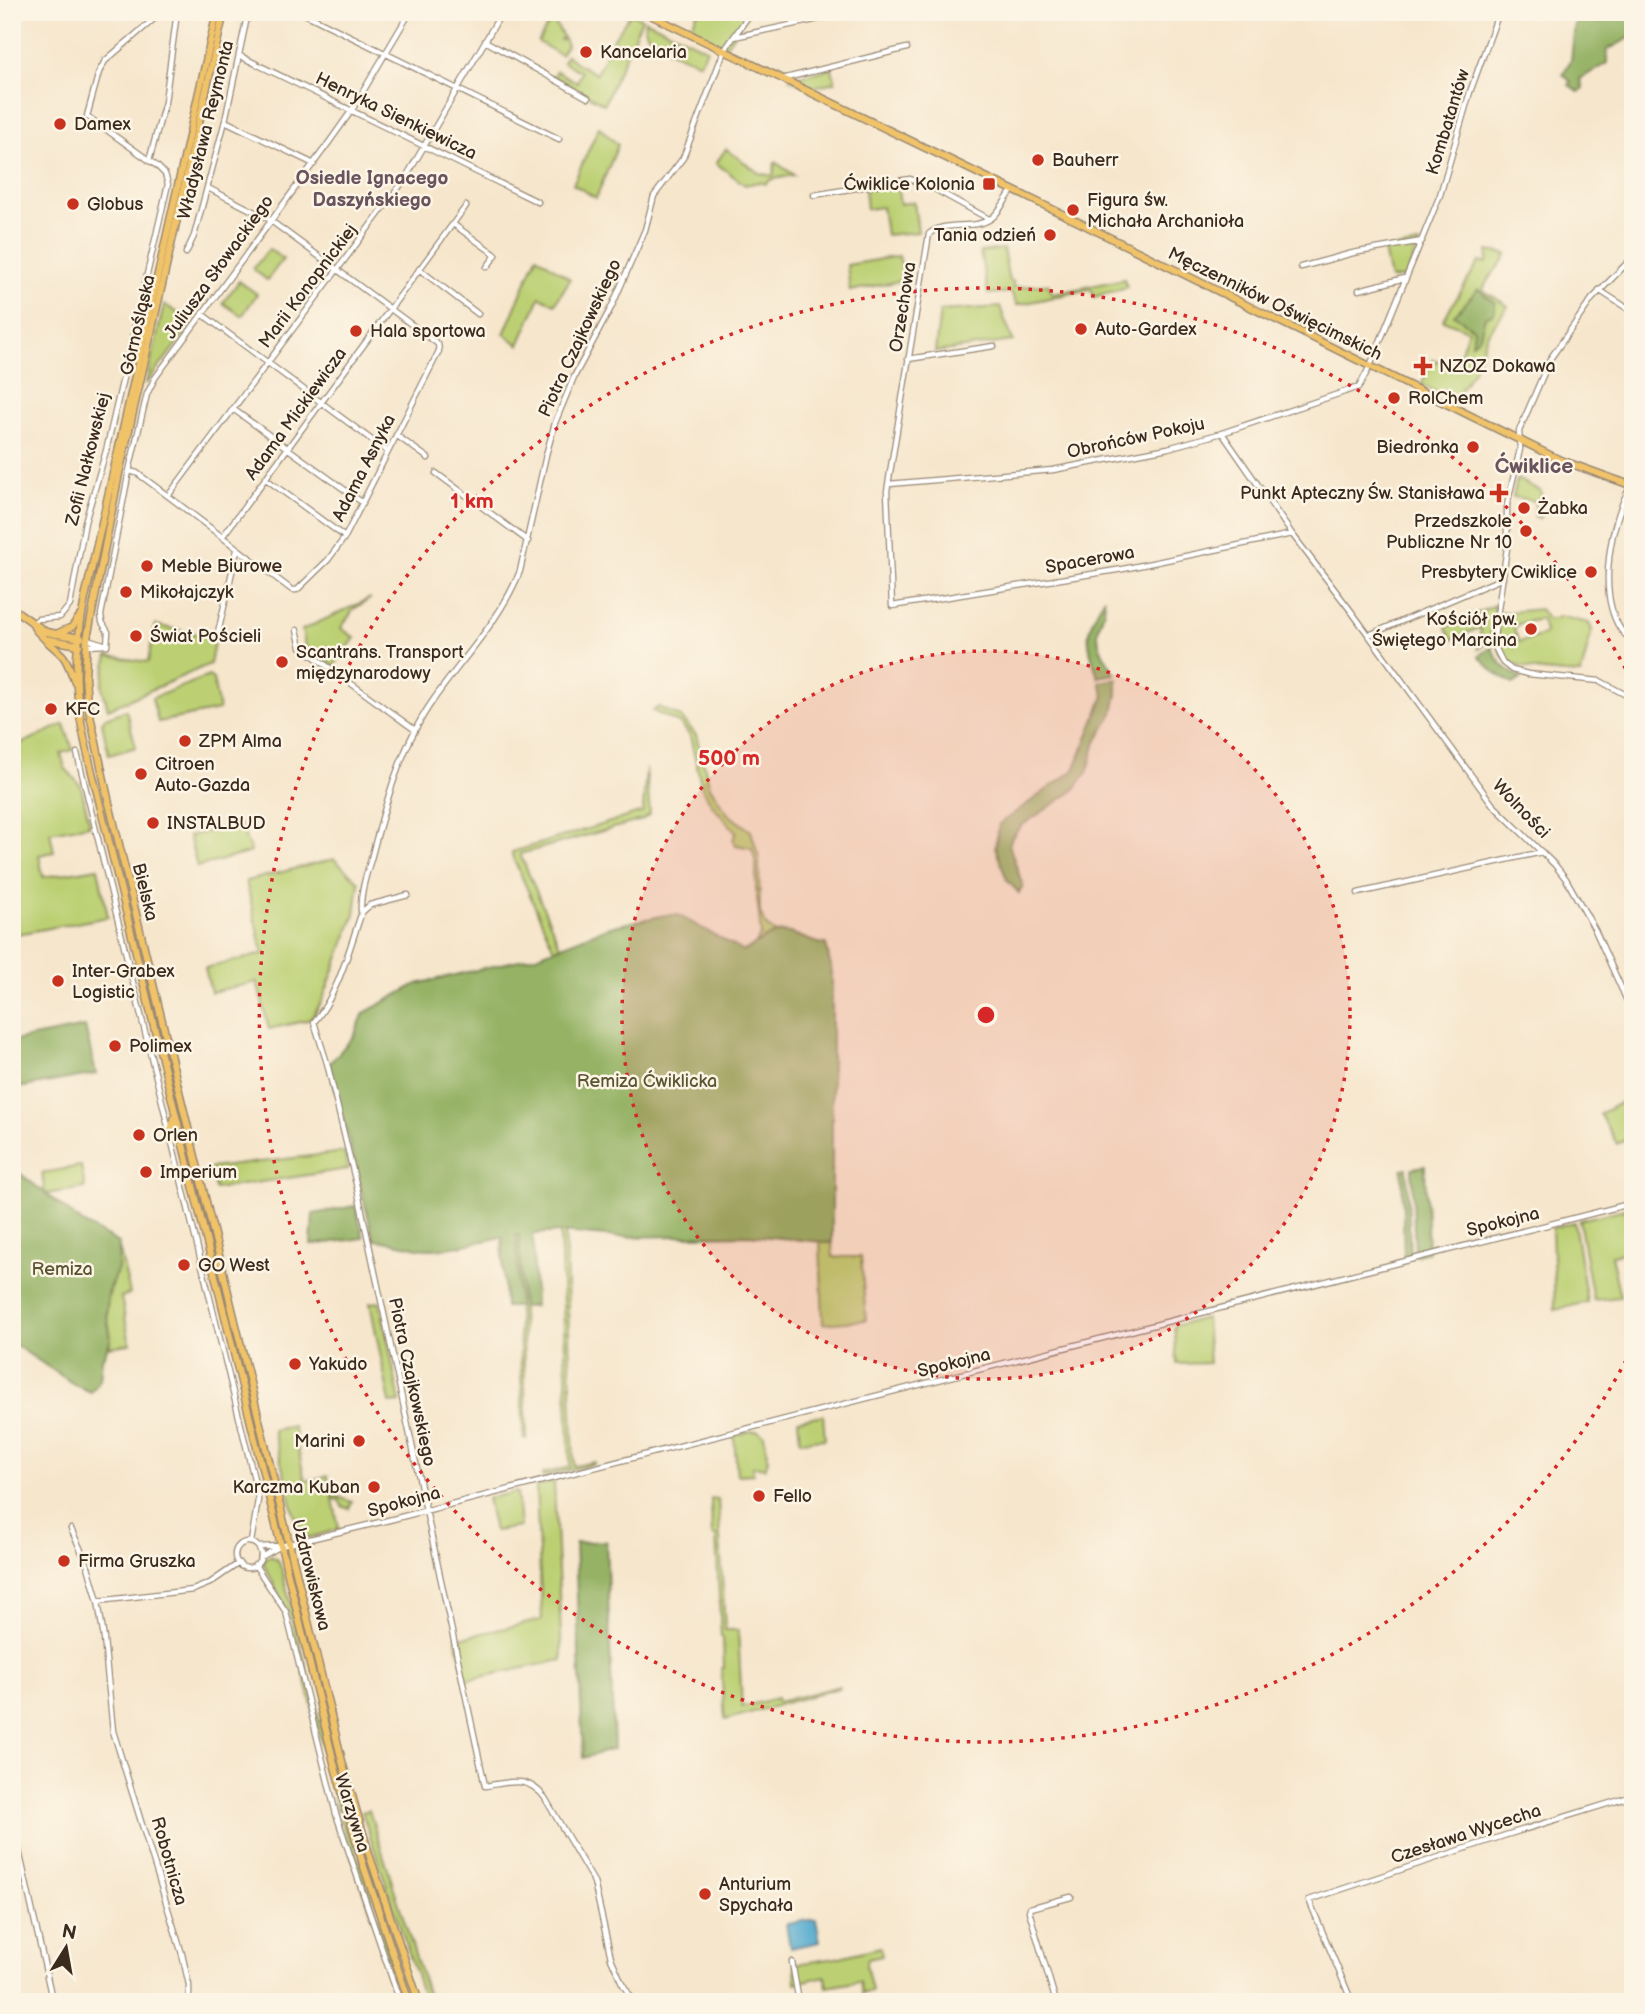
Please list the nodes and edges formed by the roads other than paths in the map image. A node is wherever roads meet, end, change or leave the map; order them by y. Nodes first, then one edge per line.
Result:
1 (162, 12) edge
2 (177, 12) edge
3 (217, 12) edge
4 (224, 12) edge
5 (248, 12) edge
6 (302, 12) edge
7 (410, 12) edge
8 (502, 12) edge
9 (643, 12) edge
10 (761, 12) edge
11 (852, 12) edge
12 (1499, 12) edge
13 (750, 14) edge
14 (734, 37) junction
15 (485, 41) junction
16 (907, 48) dead end
17 (724, 51) junction
18 (385, 54) junction
19 (240, 56) junction
20 (782, 79) junction
21 (457, 89) junction
22 (588, 97) dead end
23 (352, 110) junction
24 (225, 121) junction
25 (559, 139) dead end
26 (424, 145) junction
27 (149, 160) junction
28 (314, 164) junction
29 (208, 188) junction
30 (1013, 190) junction
31 (814, 195) dead end
32 (538, 202) dead end
33 (466, 206) dead end
34 (989, 219) junction
35 (271, 220) junction
36 (453, 224) junction
37 (1423, 241) junction
38 (186, 253) dead end
39 (1633, 257) edge
40 (487, 267) dead end
41 (1301, 267) dead end
42 (337, 268) junction
43 (419, 270) junction
44 (1406, 278) junction
45 (1359, 290) dead end
46 (1599, 290) junction
47 (391, 308) junction
48 (1633, 312) edge
49 (202, 314) junction
50 (478, 314) dead end
51 (994, 345) dead end
52 (908, 359) junction
53 (267, 364) junction
54 (1370, 366) junction
55 (322, 404) junction
56 (116, 407) junction
57 (233, 409) junction
58 (127, 410) junction
59 (1222, 433) junction
60 (396, 435) junction
61 (1518, 440) junction
62 (288, 449) junction
63 (388, 452) junction
64 (428, 458) dead end
65 (129, 471) junction
66 (436, 473) dead end
67 (266, 479) junction
68 (889, 484) junction
69 (1632, 484) edge
70 (168, 496) junction
71 (363, 503) junction
72 (1292, 534) junction
73 (223, 536) junction
74 (345, 537) junction
75 (528, 541) junction
76 (237, 550) junction
77 (1504, 578) junction
78 (892, 606) joint
79 (12, 608) edge
80 (82, 611) junction
81 (32, 624) junction
82 (297, 630) dead end
83 (218, 634) dead end
84 (54, 635) junction
85 (1369, 635) junction
86 (43, 638) junction
87 (78, 642) junction
88 (86, 642) junction
89 (1633, 642) edge
90 (77, 687) junction
91 (1633, 705) edge
92 (415, 730) junction
93 (77, 753) dead end
94 (1543, 852) junction
95 (1359, 893) dead end
96 (408, 895) dead end
97 (362, 912) junction
98 (1633, 1014) edge
99 (180, 1057) dead end
100 (171, 1060) junction
101 (176, 1116) junction
102 (170, 1133) junction
103 (194, 1151) joint
104 (1633, 1203) edge
105 (255, 1440) joint
106 (425, 1510) junction
107 (71, 1528) dead end
108 (251, 1542) junction
109 (289, 1545) junction
110 (281, 1546) junction
111 (259, 1547) junction
112 (261, 1557) junction
113 (239, 1563) junction
114 (256, 1565) junction
115 (98, 1601) junction
116 (1633, 1796) edge
117 (16, 1837) dead end
118 (1070, 1896) dead end
119 (792, 1962) dead end
120 (50, 2002) edge
121 (189, 2002) edge
122 (400, 2002) edge
123 (410, 2002) edge
124 (419, 2002) edge
125 (634, 2002) edge
126 (799, 2002) edge
127 (1056, 2002) edge
128 (1352, 2002) edge

1 - 27 street, Zofii Nałkowskiej
2 - 27 street
3 - 58 main road, Górnośląska
4 - 88 main road, Górnośląska
5 - 19 street, Władysława Reymonta
6 - 18 street
7 - 18 street, Juliusza Słowackiego
8 - 15 street, Marii Konopnickiej
9 - 17 main road, Męczenników Oświęcimskich
10 - 13 street
11 - 14 street
12 - 37 street, Kombatantów
13 - 14 street, Piotra Czajkowskiego
14 - 17 street, Piotra Czajkowskiego
15 - 21 street, Marii Konopnickiej
15 - 22 street
16 - 20 street
17 - 20 main road, Męczenników Oświęcimskich
17 - 75 street, Piotra Czajkowskiego
18 - 21 street
18 - 23 street, Juliusza Słowackiego
19 - 23 street, Henryka Sienkiewicza
19 - 24 street, Władysława Reymonta
20 - 30 main road, Męczenników Oświęcimskich
21 - 25 street
21 - 26 street, Marii Konopnickiej
23 - 26 street, Henryka Sienkiewicza
23 - 28 street, Juliusza Słowackiego
24 - 28 street
24 - 29 street, Władysława Reymonta
26 - 32 street, Henryka Sienkiewicza
26 - 42 street, Marii Konopnickiej
27 - 56 street, Zofii Nałkowskiej
28 - 35 street, Juliusza Słowackiego
29 - 35 street
29 - 38 street, Władysława Reymonta
30 - 34 street
30 - 54 main road, Męczenników Oświęcimskich
31 - 34 street
33 - 36 street, Adama Mickiewicza
34 - 52 street, Orzechowa
35 - 42 street
35 - 49 street, Juliusza Słowackiego
36 - 40 street
36 - 43 street, Adama Mickiewicza
37 - 41 street
37 - 44 street, Kombatantów
39 - 46 street
42 - 47 street
42 - 53 street, Marii Konopnickiej
43 - 47 street, Adama Mickiewicza
43 - 50 street
44 - 45 street
44 - 54 street, Kombatantów
46 - 48 street
46 - 61 street
47 - 55 street, Adama Mickiewicza
47 - 60 street, Adama Asnyka
49 - 53 street
49 - 65 street, Juliusza Słowackiego
51 - 52 street
52 - 68 street, Orzechowa
53 - 55 street
53 - 57 street, Marii Konopnickiej
54 - 59 street, Obrońców Pokoju
54 - 61 main road, Męczenników Oświęcimskich
55 - 62 street, Adama Mickiewicza
55 - 63 street
56 - 58 street
56 - 81 street, Zofii Nałkowskiej
57 - 62 street
57 - 70 street, Marii Konopnickiej
58 - 80 main road, Górnośląska
59 - 68 street, Obrońców Pokoju
59 - 72 street, Wolności
60 - 63 street, Adama Asnyka
60 - 64 street
61 - 69 main road, Męczenników Oświęcimskich
61 - 77 street
62 - 67 street, Adama Mickiewicza
62 - 71 street
63 - 71 street, Adama Asnyka
65 - 70 street
65 - 88 street, Juliusza Słowackiego
66 - 75 street
67 - 73 street, Adama Mickiewicza
67 - 74 street
68 - 78 street, Orzechowa
69 - 89 street
70 - 73 street
71 - 74 street, Adama Asnyka
72 - 78 street, Spacerowa
72 - 85 street, Wolności
73 - 76 street
74 - 76 street, Adama Asnyka
75 - 92 street, Piotra Czajkowskiego
76 - 83 street
77 - 85 street
77 - 91 street
79 - 81 main road
80 - 84 main road
80 - 87 main road, Górnośląska
81 - 84 main road
81 - 86 main road
82 - 92 street
84 - 87 main road
85 - 94 street, Wolności
86 - 87 main road
86 - 90 main road
87 - 88 main road
87 - 90 main road, Bielska
88 - 100 main road, Bielska
90 - 101 main road, Bielska
92 - 97 street, Piotra Czajkowskiego
93 - 102 street
94 - 95 street
94 - 98 street, Wolności
96 - 97 street
97 - 106 street, Piotra Czajkowskiego
99 - 100 street
100 - 103 main road, Bielska
101 - 102 main road
101 - 105 main road, Bielska
102 - 108 street
103 - 109 main road, Uzdrowiskowa
104 - 106 street, Spokojna
105 - 110 main road, Uzdrowiskowa
106 - 109 street, Spokojna
106 - 125 street, Piotra Czajkowskiego
107 - 115 street, Robotnicza
108 - 111 street
108 - 113 street
109 - 110 street, Spokojna
109 - 124 main road, Uzdrowiskowa
110 - 111 street, Spokojna
110 - 112 street
110 - 123 main road, Uzdrowiskowa
111 - 112 street
112 - 114 street
113 - 114 street
113 - 115 street
114 - 122 street, Warzywna
115 - 121 street, Robotnicza
116 - 128 street, Czesława Wycecha
117 - 120 street
118 - 127 street
119 - 126 street

